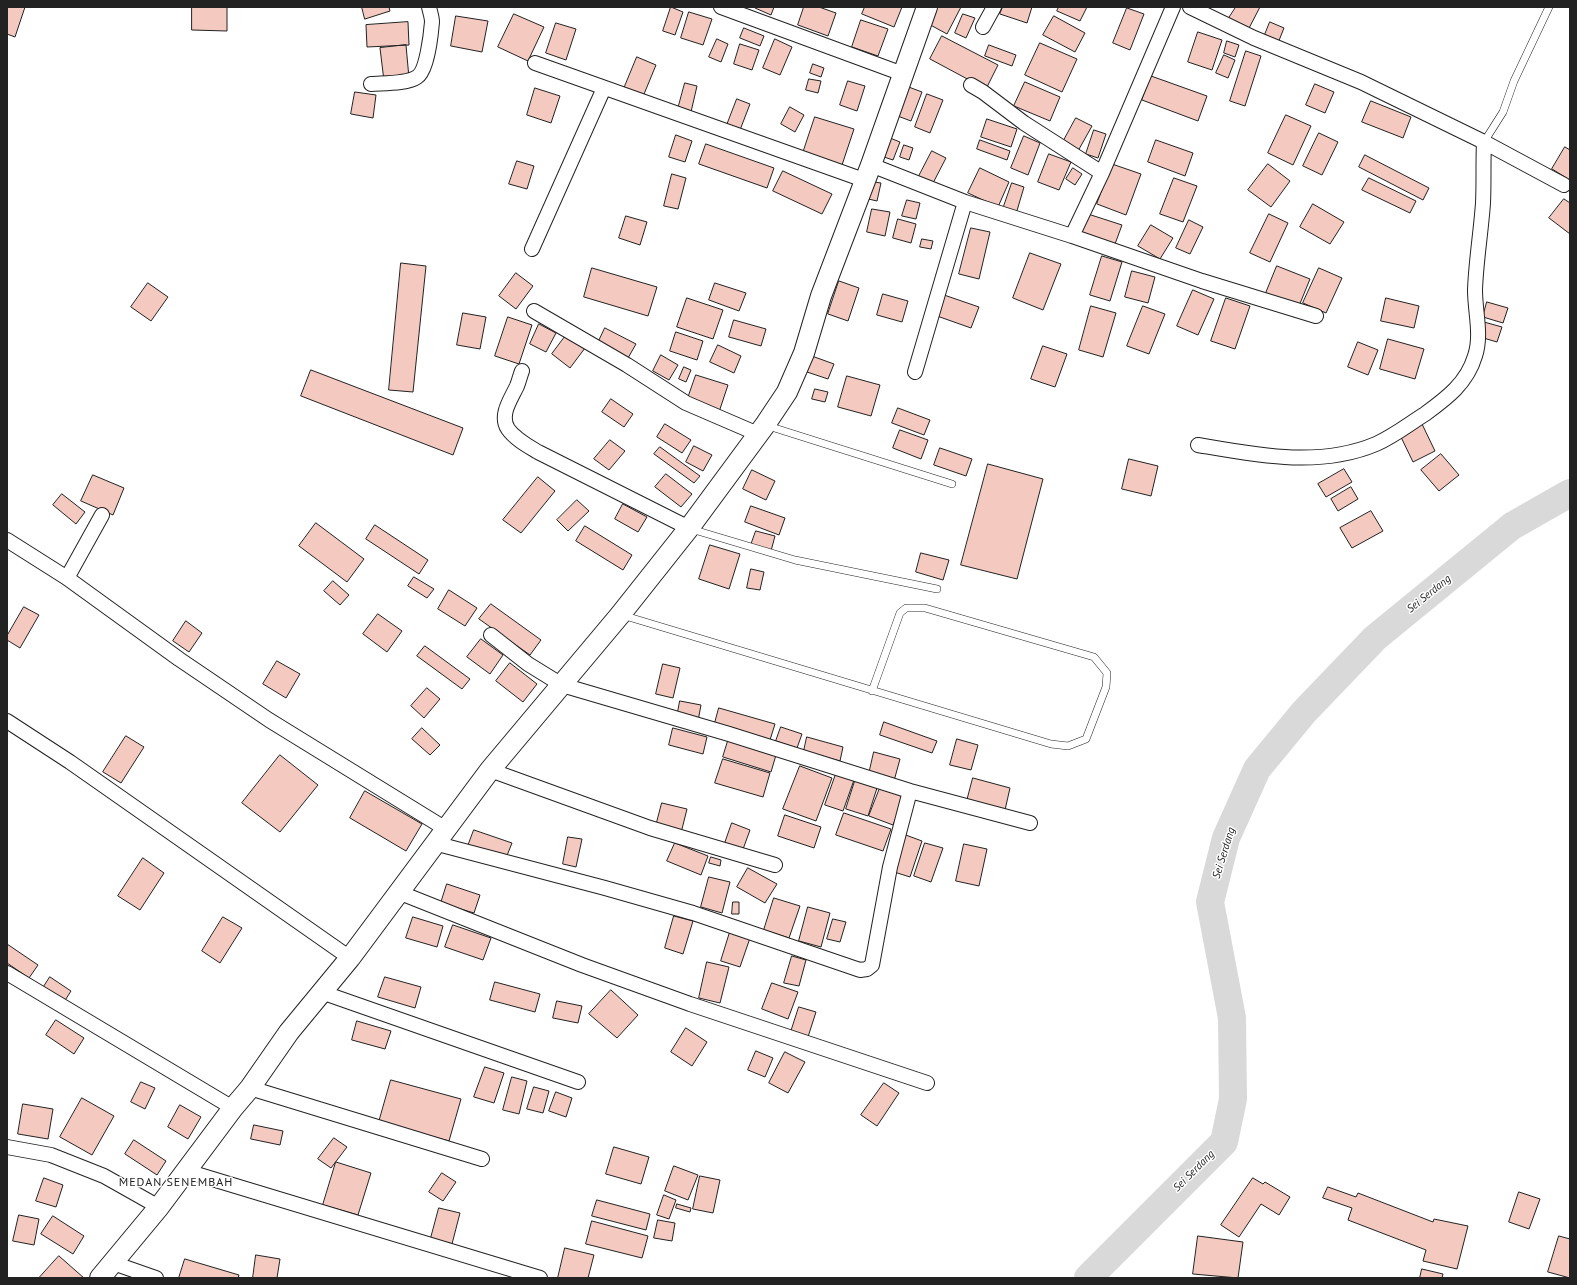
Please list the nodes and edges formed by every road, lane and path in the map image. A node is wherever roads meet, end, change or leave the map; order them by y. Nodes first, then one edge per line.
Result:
1 (428, 7) edge
2 (721, 7) edge
3 (927, 7) edge
4 (994, 7) edge
5 (1173, 7) edge
6 (1190, 7) edge
7 (1549, 7) edge
8 (983, 27) dead end
9 (535, 63) dead end
10 (903, 74) junction
11 (371, 84) dead end
12 (971, 85) dead end
13 (604, 88) junction
14 (1484, 142) junction
15 (867, 172) junction
16 (1102, 173) junction
17 (1564, 185) dead end
18 (965, 202) junction
19 (1072, 236) junction
20 (532, 248) dead end
21 (534, 311) dead end
22 (1316, 316) dead end
23 (522, 371) dead end
24 (915, 372) dead end
25 (762, 430) junction
26 (1198, 445) dead end
27 (952, 484) dead end
28 (102, 515) dead end
29 (689, 528) junction
30 (7, 540) edge
31 (68, 578) junction
32 (937, 589) dead end
33 (620, 615) junction
34 (491, 635) dead end
35 (562, 684) junction
36 (872, 691) junction
37 (7, 720) edge
38 (490, 770) junction
39 (910, 791) junction
40 (1030, 823) dead end
41 (440, 836) junction
42 (776, 865) dead end
43 (398, 892) junction
44 (350, 958) junction
45 (7, 973) edge
46 (321, 992) junction
47 (578, 1082) dead end
48 (927, 1083) dead end
49 (250, 1088) junction
50 (233, 1108) junction
51 (7, 1148) edge
52 (482, 1159) dead end
53 (186, 1171) junction
54 (159, 1207) junction
55 (112, 1263) junction
56 (100, 1278) edge
57 (156, 1278) edge
58 (540, 1278) edge

1 - 11 street
2 - 10 street
3 - 10 main road
4 - 8 street
5 - 16 street
6 - 14 street
7 - 14 lane
9 - 13 street
10 - 15 main road
12 - 16 street
13 - 15 street
13 - 20 street
14 - 17 street
14 - 26 street
15 - 18 street
15 - 25 main road
16 - 19 street
18 - 19 street
18 - 24 street
19 - 22 street
21 - 25 street
23 - 29 street
25 - 27 lane
25 - 29 main road
28 - 31 street
29 - 32 lane
29 - 33 main road
30 - 31 street
31 - 41 street
33 - 35 main road
33 - 36 lane
34 - 35 street
35 - 38 main road
35 - 39 street
36 - 36 lane
37 - 44 street
38 - 41 main road
38 - 42 street
39 - 40 street
39 - 41 street
41 - 43 main road
43 - 44 main road
43 - 48 street
44 - 46 main road
45 - 50 street
46 - 47 street
46 - 49 main road
49 - 50 main road
49 - 52 street
50 - 53 main road
51 - 54 street
53 - 54 main road
53 - 58 street
54 - 55 main road
55 - 56 main road
55 - 57 street

